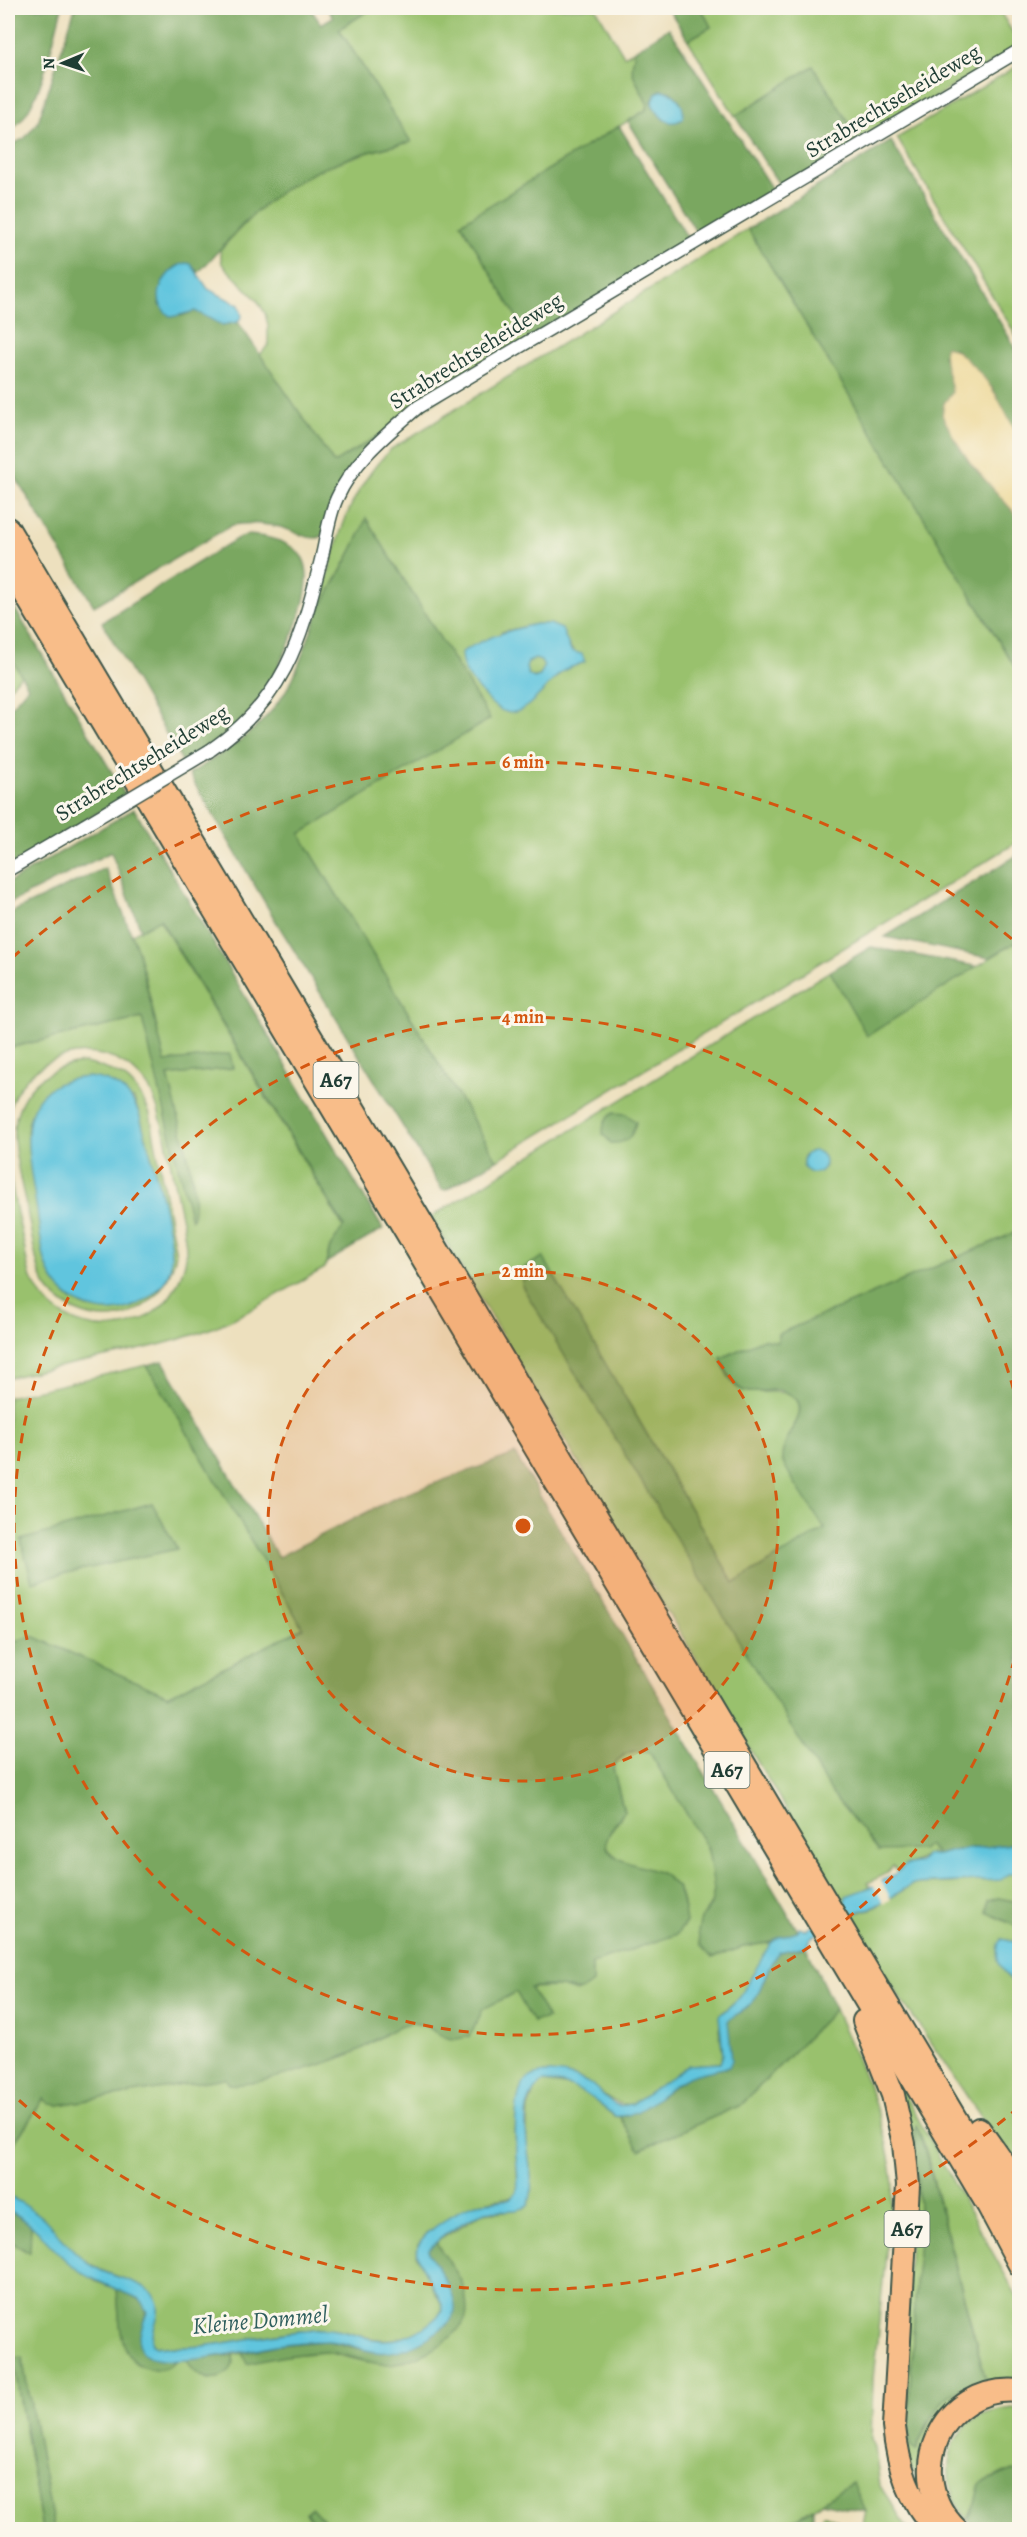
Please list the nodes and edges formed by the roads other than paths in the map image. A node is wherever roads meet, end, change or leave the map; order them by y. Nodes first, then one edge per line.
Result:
1 (1020, 50) edge
2 (8, 529) edge
3 (8, 565) edge
4 (8, 870) edge
5 (829, 1921) junction
6 (904, 2030) junction
7 (1020, 2187) edge
8 (1020, 2227) edge
9 (1020, 2265) edge
10 (1020, 2391) edge
11 (936, 2529) edge
12 (957, 2529) edge

1 - 4 street, Strabrechtseheideweg, bridge
2 - 5 highway, A67
3 - 5 highway, A67
5 - 6 highway, A67
5 - 9 highway, A67
5 - 11 highway, A67
6 - 7 highway, A67
6 - 8 highway, A67
10 - 12 highway

